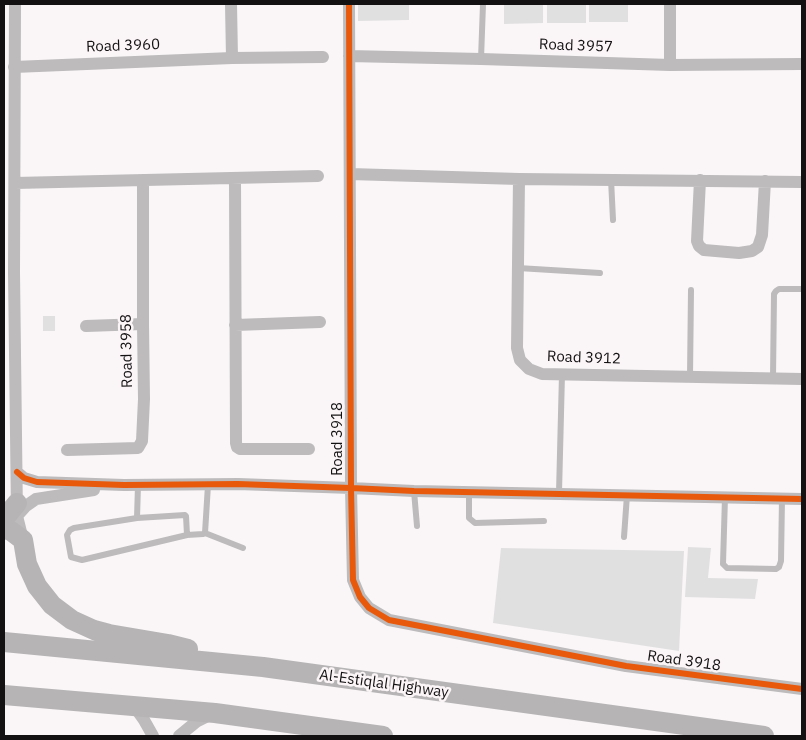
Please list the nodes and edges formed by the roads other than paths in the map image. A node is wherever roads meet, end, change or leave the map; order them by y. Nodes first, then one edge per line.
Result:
1 (15, 4) edge
2 (231, 4) edge
3 (349, 4) edge
4 (483, 4) edge
5 (670, 4) edge
6 (9, 44) edge
7 (350, 56) junction
8 (323, 57) dead end
9 (232, 58) junction
10 (481, 59) junction
11 (802, 64) edge
12 (670, 66) junction
13 (14, 67) junction
14 (350, 174) junction
15 (318, 176) dead end
16 (235, 178) junction
17 (519, 179) junction
18 (611, 179) junction
19 (143, 180) junction
20 (700, 180) junction
21 (765, 181) junction
22 (802, 182) edge
23 (15, 183) junction
24 (613, 220) dead end
25 (518, 268) junction
26 (9, 272) edge
27 (600, 273) dead end
28 (802, 289) edge
29 (691, 290) dead end
30 (320, 322) dead end
31 (143, 324) junction
32 (235, 325) junction
33 (86, 326) dead end
34 (562, 374) junction
35 (690, 376) junction
36 (773, 378) junction
37 (802, 379) edge
38 (309, 449) dead end
39 (67, 450) dead end
40 (17, 472) junction
41 (124, 485) junction
42 (138, 485) junction
43 (208, 485) junction
44 (351, 488) junction
45 (414, 491) junction
46 (469, 491) junction
47 (559, 493) junction
48 (627, 495) junction
49 (725, 497) junction
50 (782, 498) junction
51 (802, 499) edge
52 (10, 517) edge
53 (137, 518) junction
54 (544, 521) dead end
55 (417, 526) dead end
56 (205, 533) junction
57 (186, 535) junction
58 (624, 537) dead end
59 (243, 548) dead end
60 (4, 642) edge
61 (263, 667) junction
62 (802, 689) edge
63 (4, 695) edge
64 (134, 706) junction
65 (215, 713) junction
66 (153, 736) edge
67 (179, 736) edge
68 (379, 736) edge
69 (383, 736) edge
70 (764, 736) edge

1 - 6 street
2 - 9 street
3 - 7 street, Road 3918
4 - 10 lane
5 - 12 street
6 - 13 street
7 - 10 street, Road 3957
7 - 14 street, Road 3918
8 - 9 street, Road 3960
9 - 13 street, Road 3960
10 - 12 street, Road 3957
11 - 12 street, Road 3957
13 - 23 street
14 - 17 street
14 - 44 street, Road 3918
15 - 16 street
16 - 19 street
16 - 32 street
17 - 18 street
17 - 25 street, Road 3912
18 - 20 street
18 - 24 lane
19 - 23 street
19 - 31 street, Road 3958
20 - 21 street
20 - 21 street
21 - 22 street
23 - 26 street
25 - 27 lane
25 - 34 street, Road 3912
26 - 40 street
28 - 36 lane
29 - 35 lane
30 - 32 street
31 - 33 street
31 - 39 street, Road 3958
32 - 38 street
34 - 35 street, Road 3912
34 - 47 lane
35 - 36 street, Road 3912
36 - 37 street, Road 3912
40 - 41 street
40 - 52 street
41 - 42 street
41 - 52 street
42 - 43 street
42 - 53 lane
43 - 44 street
43 - 56 lane
44 - 45 street
44 - 62 street, Road 3918
45 - 46 street
45 - 55 lane
46 - 47 street
46 - 54 lane
47 - 48 street
48 - 49 street
48 - 58 lane
49 - 50 street
49 - 50 lane
50 - 51 street
52 - 61 main road
53 - 57 lane
53 - 57 lane
56 - 57 lane
56 - 59 lane
60 - 61 main road, Al-Estiqlal Highway
61 - 70 main road, Al-Estiqlal Highway
63 - 64 main road
64 - 65 main road
64 - 66 street
65 - 67 street
65 - 68 main road
68 - 69 main road

